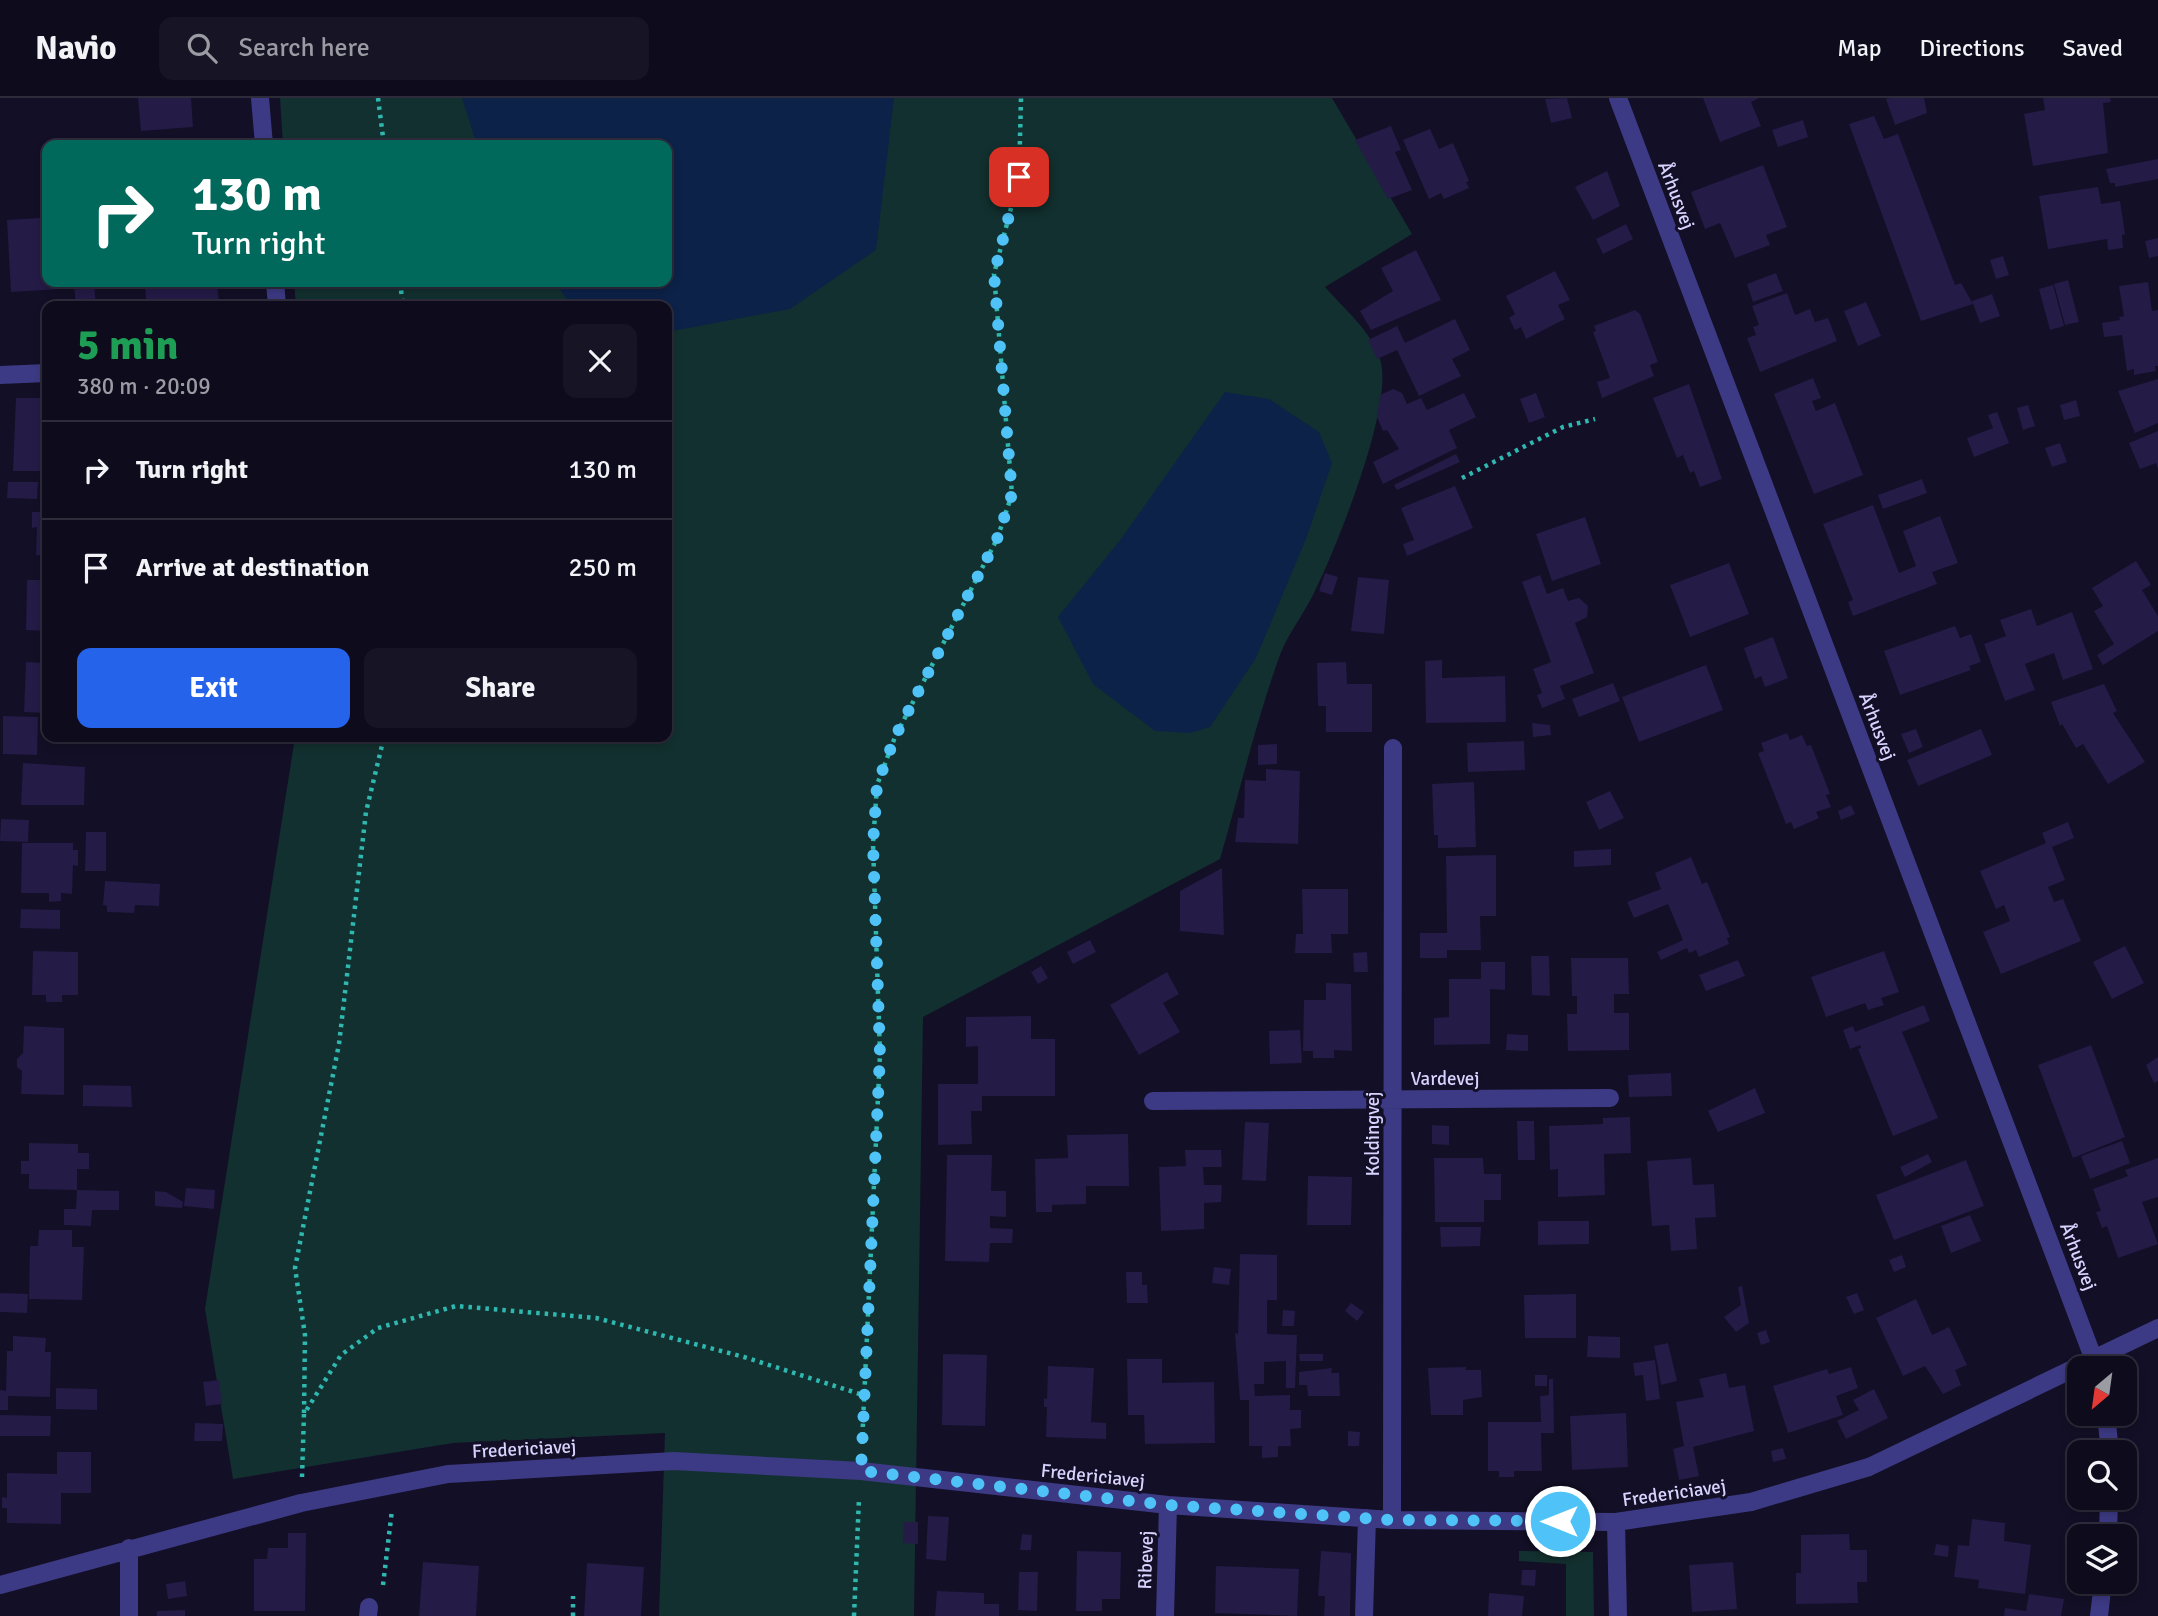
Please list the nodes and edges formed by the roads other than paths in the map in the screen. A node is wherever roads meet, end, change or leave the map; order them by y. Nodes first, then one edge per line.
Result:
1 (260, 98) edge
2 (1618, 98) edge
3 (264, 140) edge
4 (42, 373) edge
5 (0, 375) edge
6 (1393, 748) dead end
7 (1610, 1098) dead end
8 (1393, 1099) junction
9 (1153, 1101) dead end
10 (2158, 1328) edge
11 (2093, 1356) edge
12 (2108, 1356) edge
13 (2067, 1376) edge
14 (1168, 1505) junction
15 (1367, 1518) junction
16 (1392, 1520) junction
17 (1616, 1522) junction
18 (129, 1548) junction
19 (0, 1585) edge
20 (2102, 1594) edge
21 (129, 1616) edge
22 (1165, 1616) edge
23 (1364, 1616) edge
24 (1618, 1616) edge
25 (2099, 1616) edge

1 - 3 street
2 - 11 street, Århusvej
4 - 5 street
6 - 8 street, Koldingvej
7 - 8 street, Vardevej
8 - 9 street, Vardevej
8 - 16 street, Koldingvej
10 - 12 street, Fredericiavej
13 - 17 street, Fredericiavej
14 - 15 street, Fredericiavej
14 - 18 street, Fredericiavej
14 - 22 street, Ribevej
15 - 16 street, Fredericiavej
15 - 23 street
16 - 17 street, Fredericiavej
17 - 24 street
18 - 19 street, Fredericiavej
18 - 21 street
20 - 25 street

